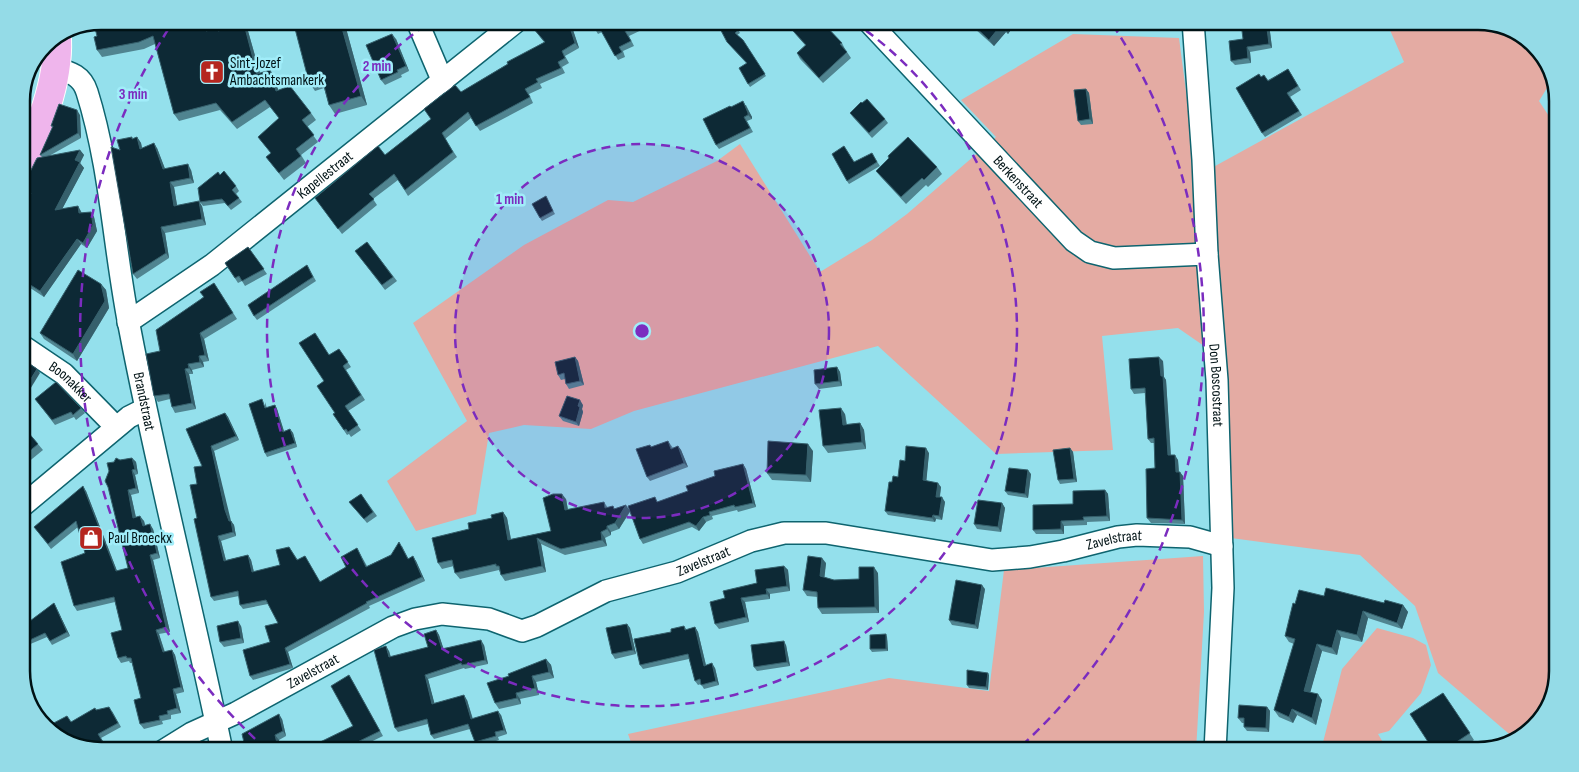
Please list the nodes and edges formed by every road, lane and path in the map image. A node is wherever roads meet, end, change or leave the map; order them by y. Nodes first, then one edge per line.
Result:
1 (421, 30) edge
2 (506, 30) edge
3 (876, 30) edge
4 (1194, 30) edge
5 (57, 46) edge
6 (56, 69) junction
7 (443, 82) junction
8 (30, 150) edge
9 (1207, 254) junction
10 (128, 322) junction
11 (30, 351) edge
12 (145, 409) junction
13 (116, 427) junction
14 (30, 499) edge
15 (1222, 546) junction
16 (216, 722) junction
17 (178, 742) edge
18 (220, 742) edge
19 (1215, 742) edge

1 - 7 street
2 - 7 street, Kapellestraat
3 - 9 street, Berkenstraat
4 - 9 street, Don Boscostraat
5 - 6 main road
6 - 8 main road
6 - 10 street, Brandstraat
7 - 10 street, Kapellestraat
9 - 15 street, Don Boscostraat
10 - 12 street, Brandstraat
11 - 13 street, Boonakker
12 - 13 street
12 - 16 street, Brandstraat
13 - 14 street
15 - 16 street, Zavelstraat
15 - 19 street, Don Boscostraat
16 - 17 street, Zavelstraat
16 - 18 street, Brandstraat

